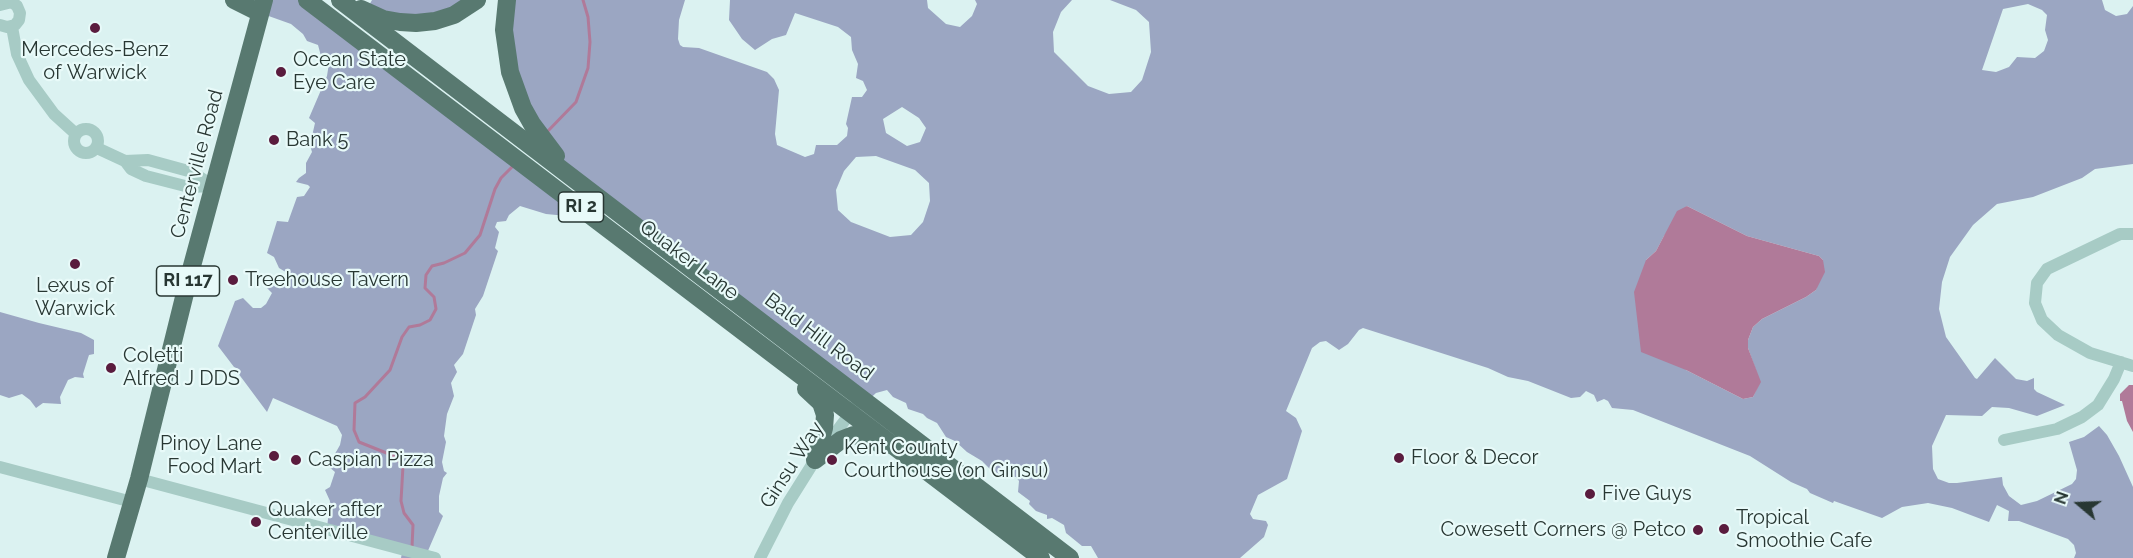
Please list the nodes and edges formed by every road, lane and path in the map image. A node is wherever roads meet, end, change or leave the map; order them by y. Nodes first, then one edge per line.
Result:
1 (234, 0) edge
2 (307, 0) edge
3 (477, 0) edge
4 (507, 0) edge
5 (341, 1) edge
6 (5, 2) edge
7 (262, 6) edge
8 (6, 26) edge
9 (76, 134) junction
10 (97, 147) junction
11 (214, 186) junction
12 (594, 194) junction
13 (2133, 234) edge
14 (734, 323) junction
15 (2127, 364) edge
16 (857, 405) junction
17 (2004, 440) dead end
18 (815, 460) junction
19 (0, 467) edge
20 (927, 470) junction
21 (139, 479) junction
22 (132, 502) junction
23 (116, 558) edge
24 (435, 558) edge
25 (760, 558) edge
26 (1041, 558) edge
27 (1070, 558) edge

1 - 7 main road
2 - 14 main road, Quaker Lane / RI 2
3 - 5 main road
4 - 12 main road
5 - 12 main road, Bald Hill Road / RI 2
6 - 8 street
7 - 11 main road, Centerville Road / RI 117
8 - 9 street
9 - 10 street
9 - 10 street
10 - 11 street
11 - 21 main road, Centerville Road / RI 117
12 - 16 main road, Bald Hill Road / RI 2
13 - 15 street
14 - 16 main road, Quaker Lane / RI 2
14 - 18 main road
15 - 17 street
16 - 18 street, Ginsu Way
16 - 20 main road, Quaker Lane / RI 2
16 - 27 main road, Bald Hill Road / RI 2
18 - 20 main road
18 - 25 street, Ginsu Way
19 - 22 street
20 - 26 main road, Quaker Lane / RI 2
21 - 22 main road, RI 117
21 - 24 street
22 - 23 main road, RI 117

